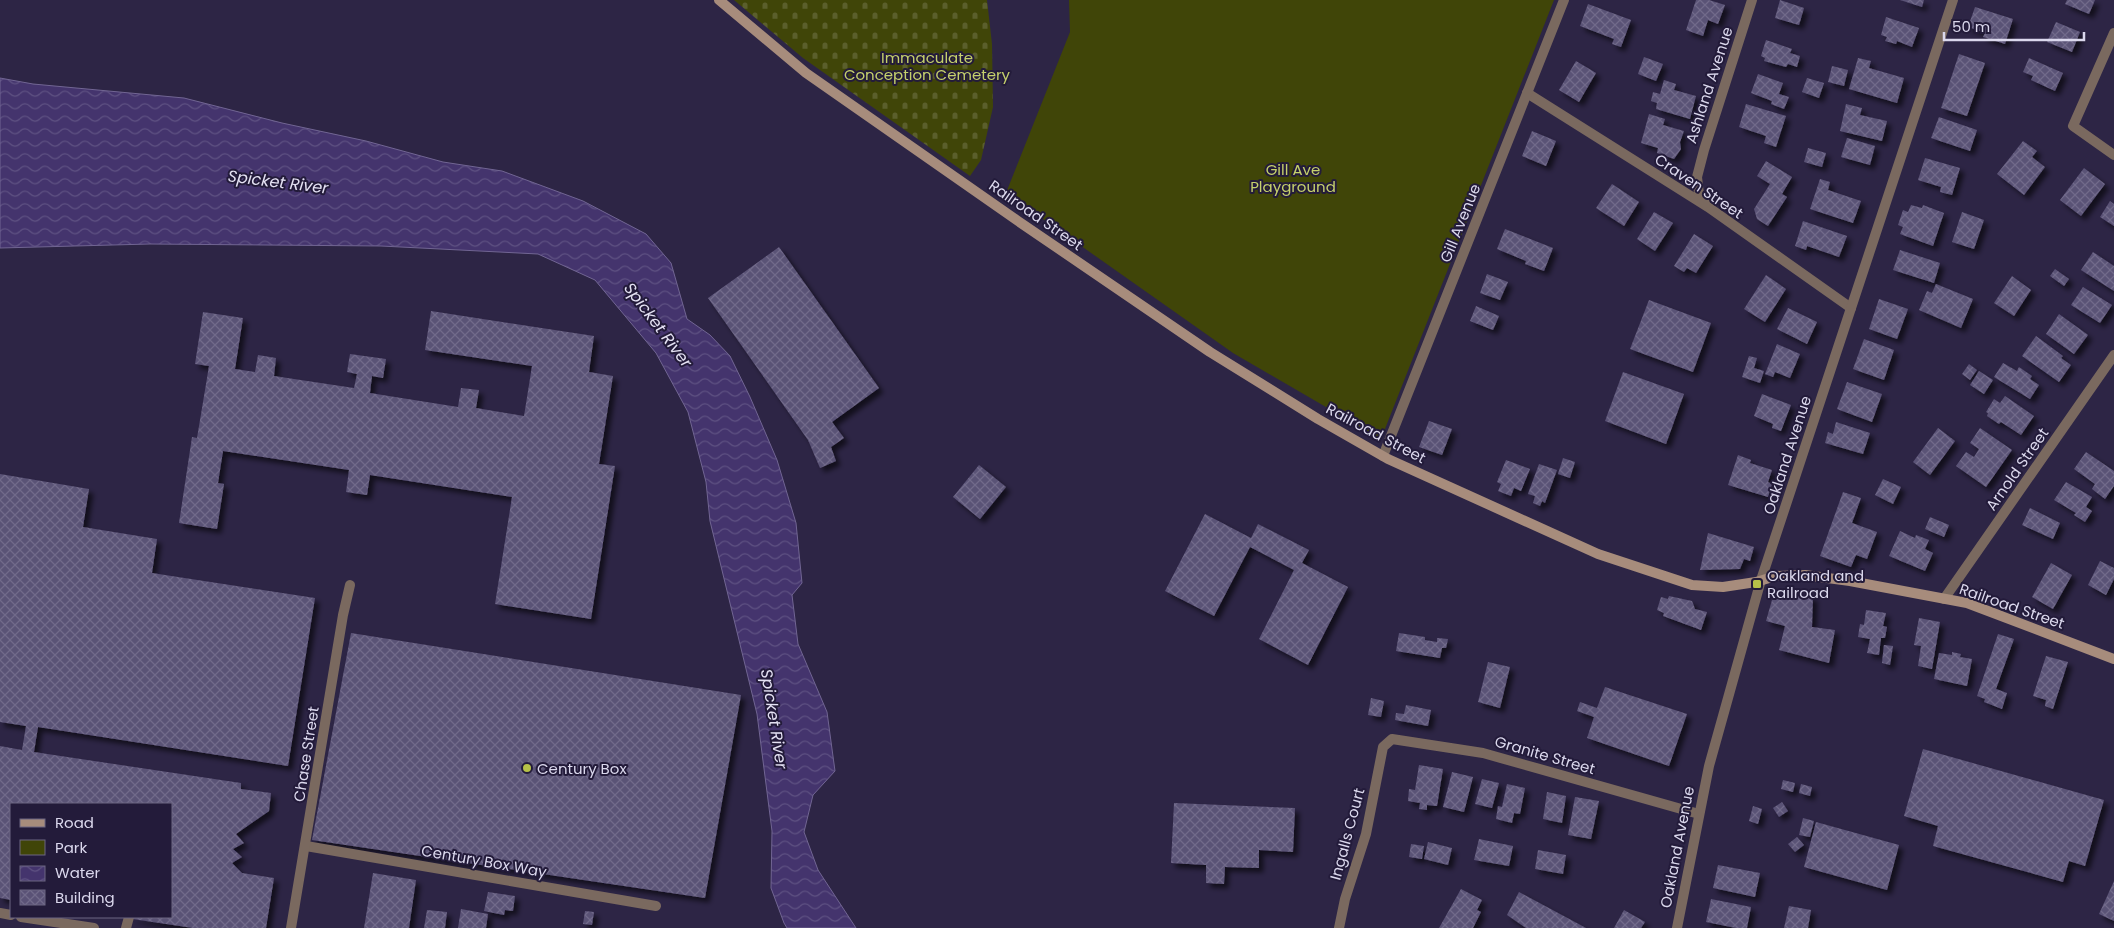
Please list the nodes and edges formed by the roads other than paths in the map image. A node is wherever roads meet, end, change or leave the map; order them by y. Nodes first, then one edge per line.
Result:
1 (719, 0) edge
2 (1564, 0) edge
3 (1752, 0) edge
4 (1953, 0) edge
5 (2114, 33) edge
6 (1527, 93) junction
7 (2114, 155) edge
8 (1708, 207) junction
9 (1851, 308) junction
10 (2114, 355) edge
11 (1383, 456) junction
12 (1761, 580) junction
13 (350, 585) dead end
14 (1944, 600) junction
15 (2114, 659) edge
16 (1383, 747) joint
17 (1699, 814) junction
18 (306, 846) junction
19 (656, 906) dead end
20 (28, 918) edge
21 (94, 928) edge
22 (291, 928) edge
23 (1339, 928) edge
24 (1677, 928) edge

1 - 11 main road, Railroad Street
2 - 6 street, Gill Avenue
3 - 8 street, Ashland Avenue
4 - 9 street, Oakland Avenue
5 - 7 street
6 - 8 street, Craven Street
6 - 11 street, Gill Avenue
8 - 9 street, Craven Street
9 - 12 street, Oakland Avenue
10 - 14 street, Arnold Street
11 - 12 main road, Railroad Street
12 - 14 main road, Railroad Street
12 - 17 street, Oakland Avenue
13 - 18 street, Chase Street
14 - 15 main road, Railroad Street
16 - 17 street, Granite Street
16 - 23 street, Ingalls Court
17 - 24 street, Oakland Avenue
18 - 19 street, Century Box Way
18 - 22 street, Chase Street
20 - 21 street

